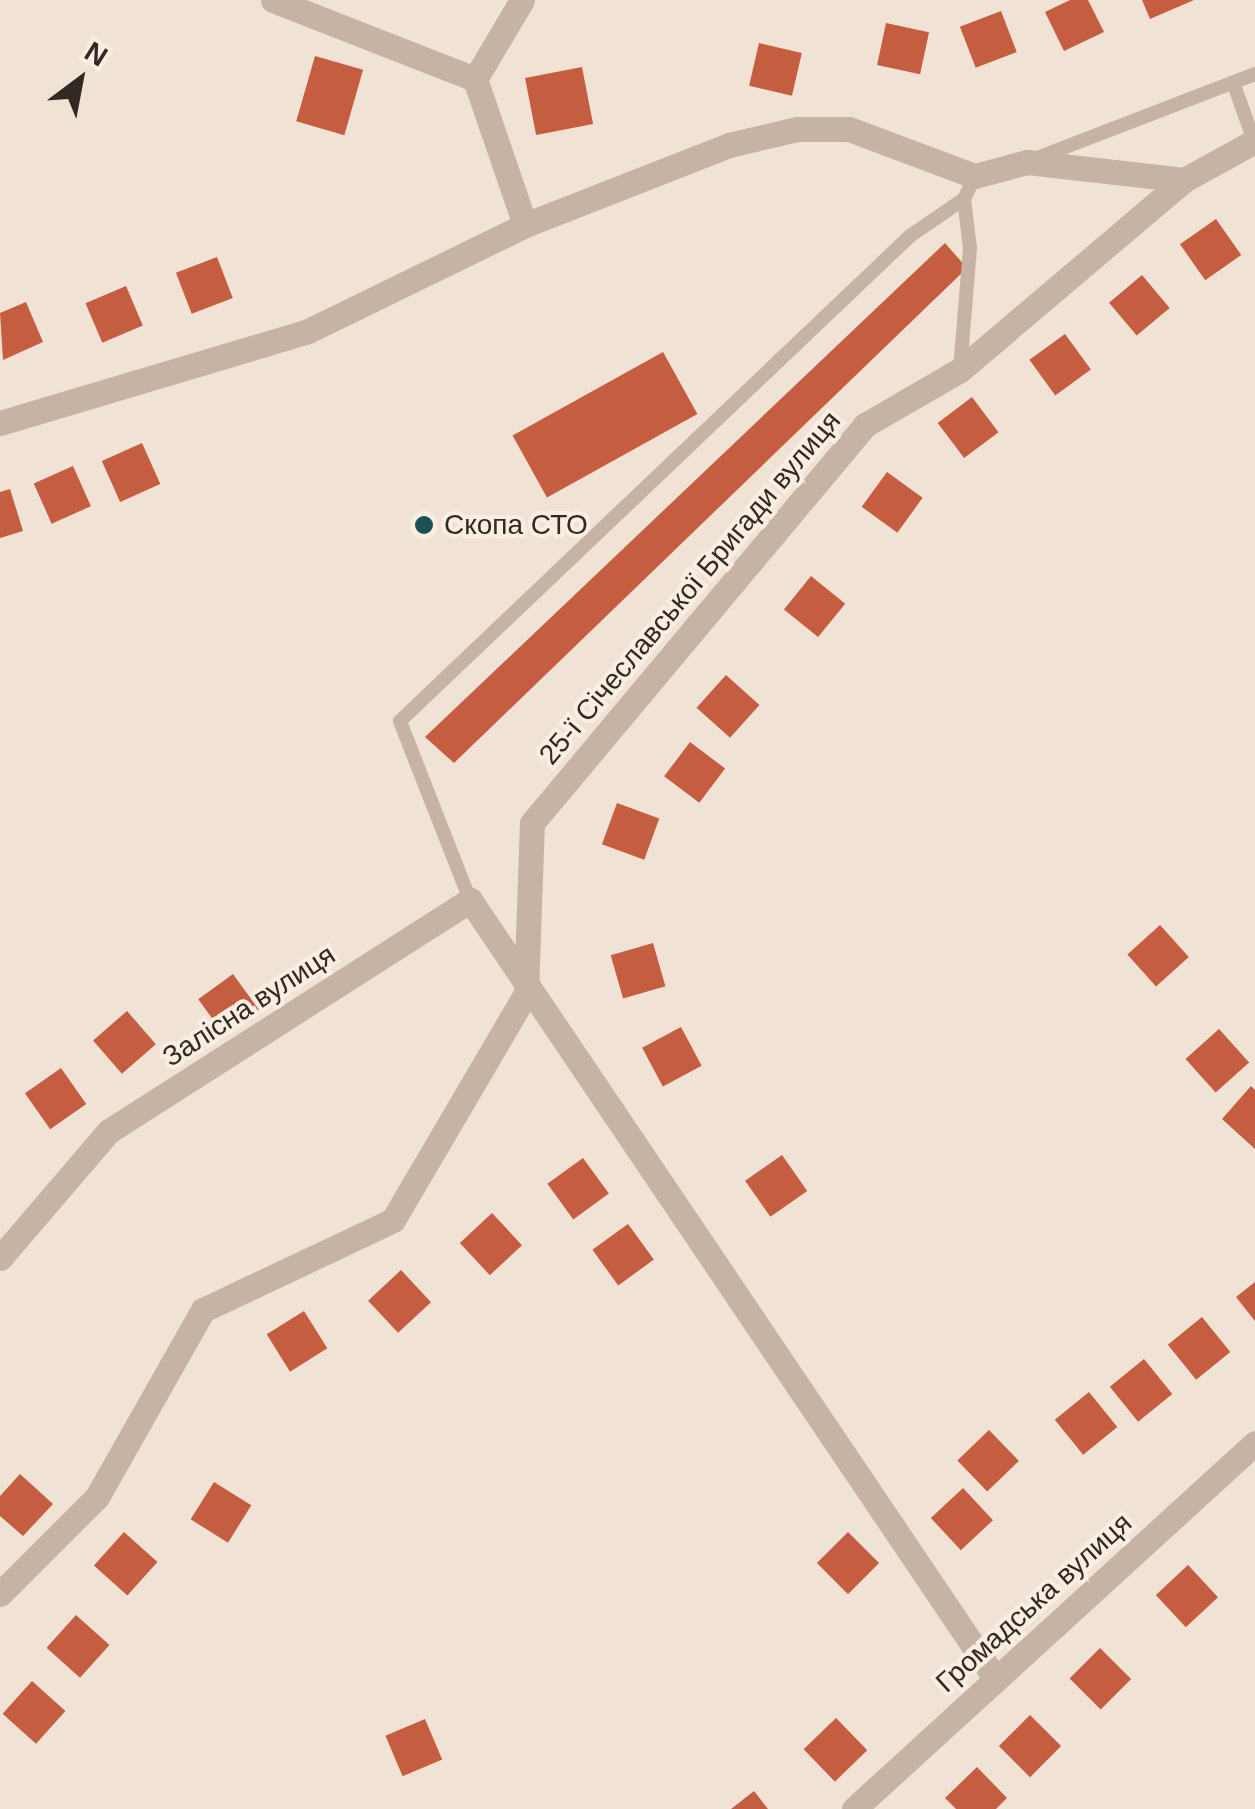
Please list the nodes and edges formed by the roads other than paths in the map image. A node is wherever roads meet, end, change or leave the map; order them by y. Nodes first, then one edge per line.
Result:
1 (273, 0) edge
2 (522, 0) edge
3 (1255, 74) edge
4 (475, 79) junction
5 (1233, 82) junction
6 (1254, 141) edge
7 (1028, 162) junction
8 (1184, 180) junction
9 (969, 188) junction
10 (526, 225) junction
11 (960, 370) junction
12 (0, 424) edge
13 (470, 900) junction
14 (526, 994) junction
15 (0, 1258) edge
16 (1255, 1442) edge
17 (0, 1594) edge
18 (995, 1678) junction
19 (854, 1809) edge

1 - 4 street
2 - 4 street
3 - 5 lane
4 - 10 street
5 - 6 lane
5 - 7 lane
6 - 8 street, 25-ї Січеславської Бригади вулиця
7 - 8 street
7 - 9 street
8 - 11 street, 25-ї Січеславської Бригади вулиця
9 - 10 street
9 - 11 lane
9 - 13 lane
10 - 12 street
11 - 14 street, 25-ї Січеславської Бригади вулиця
13 - 14 street
13 - 15 street, Залісна вулиця
14 - 17 street
14 - 18 street
16 - 18 street, Громадська вулиця
18 - 19 street, Громадська вулиця

